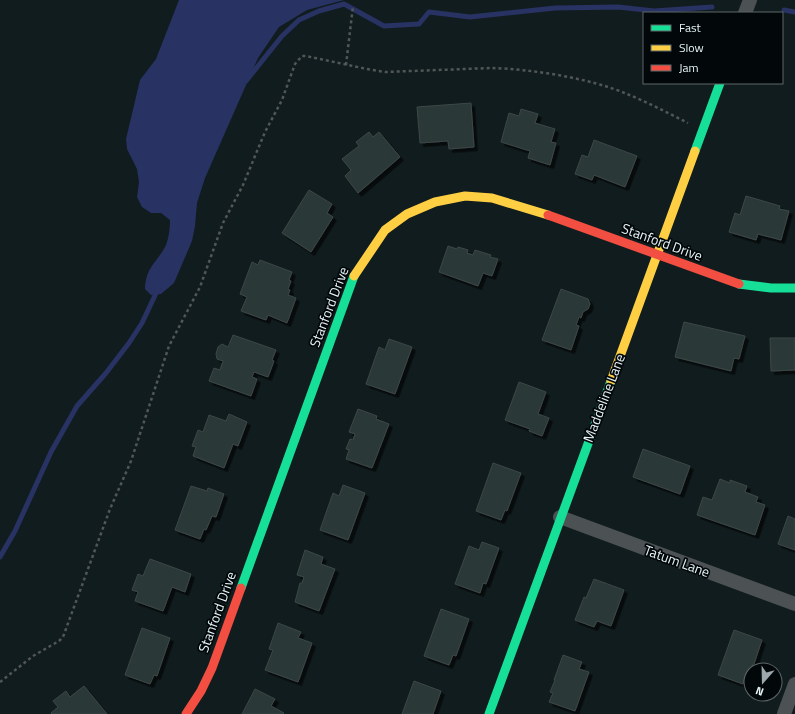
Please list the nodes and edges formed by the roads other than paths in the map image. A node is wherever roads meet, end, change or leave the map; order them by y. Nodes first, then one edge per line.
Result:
1 (750, 0) edge
2 (745, 12) edge
3 (720, 84) edge
4 (657, 256) junction
5 (795, 288) edge
6 (560, 517) junction
7 (795, 604) edge
8 (795, 684) edge
9 (186, 714) edge
10 (489, 714) edge
11 (784, 714) edge

1 - 2 street
3 - 4 street, Maddeline Lane
4 - 5 street, Stanford Drive
4 - 6 street, Maddeline Lane
4 - 9 street, Stanford Drive
6 - 7 street, Tatum Lane
6 - 10 street, Maddeline Lane
8 - 11 street

